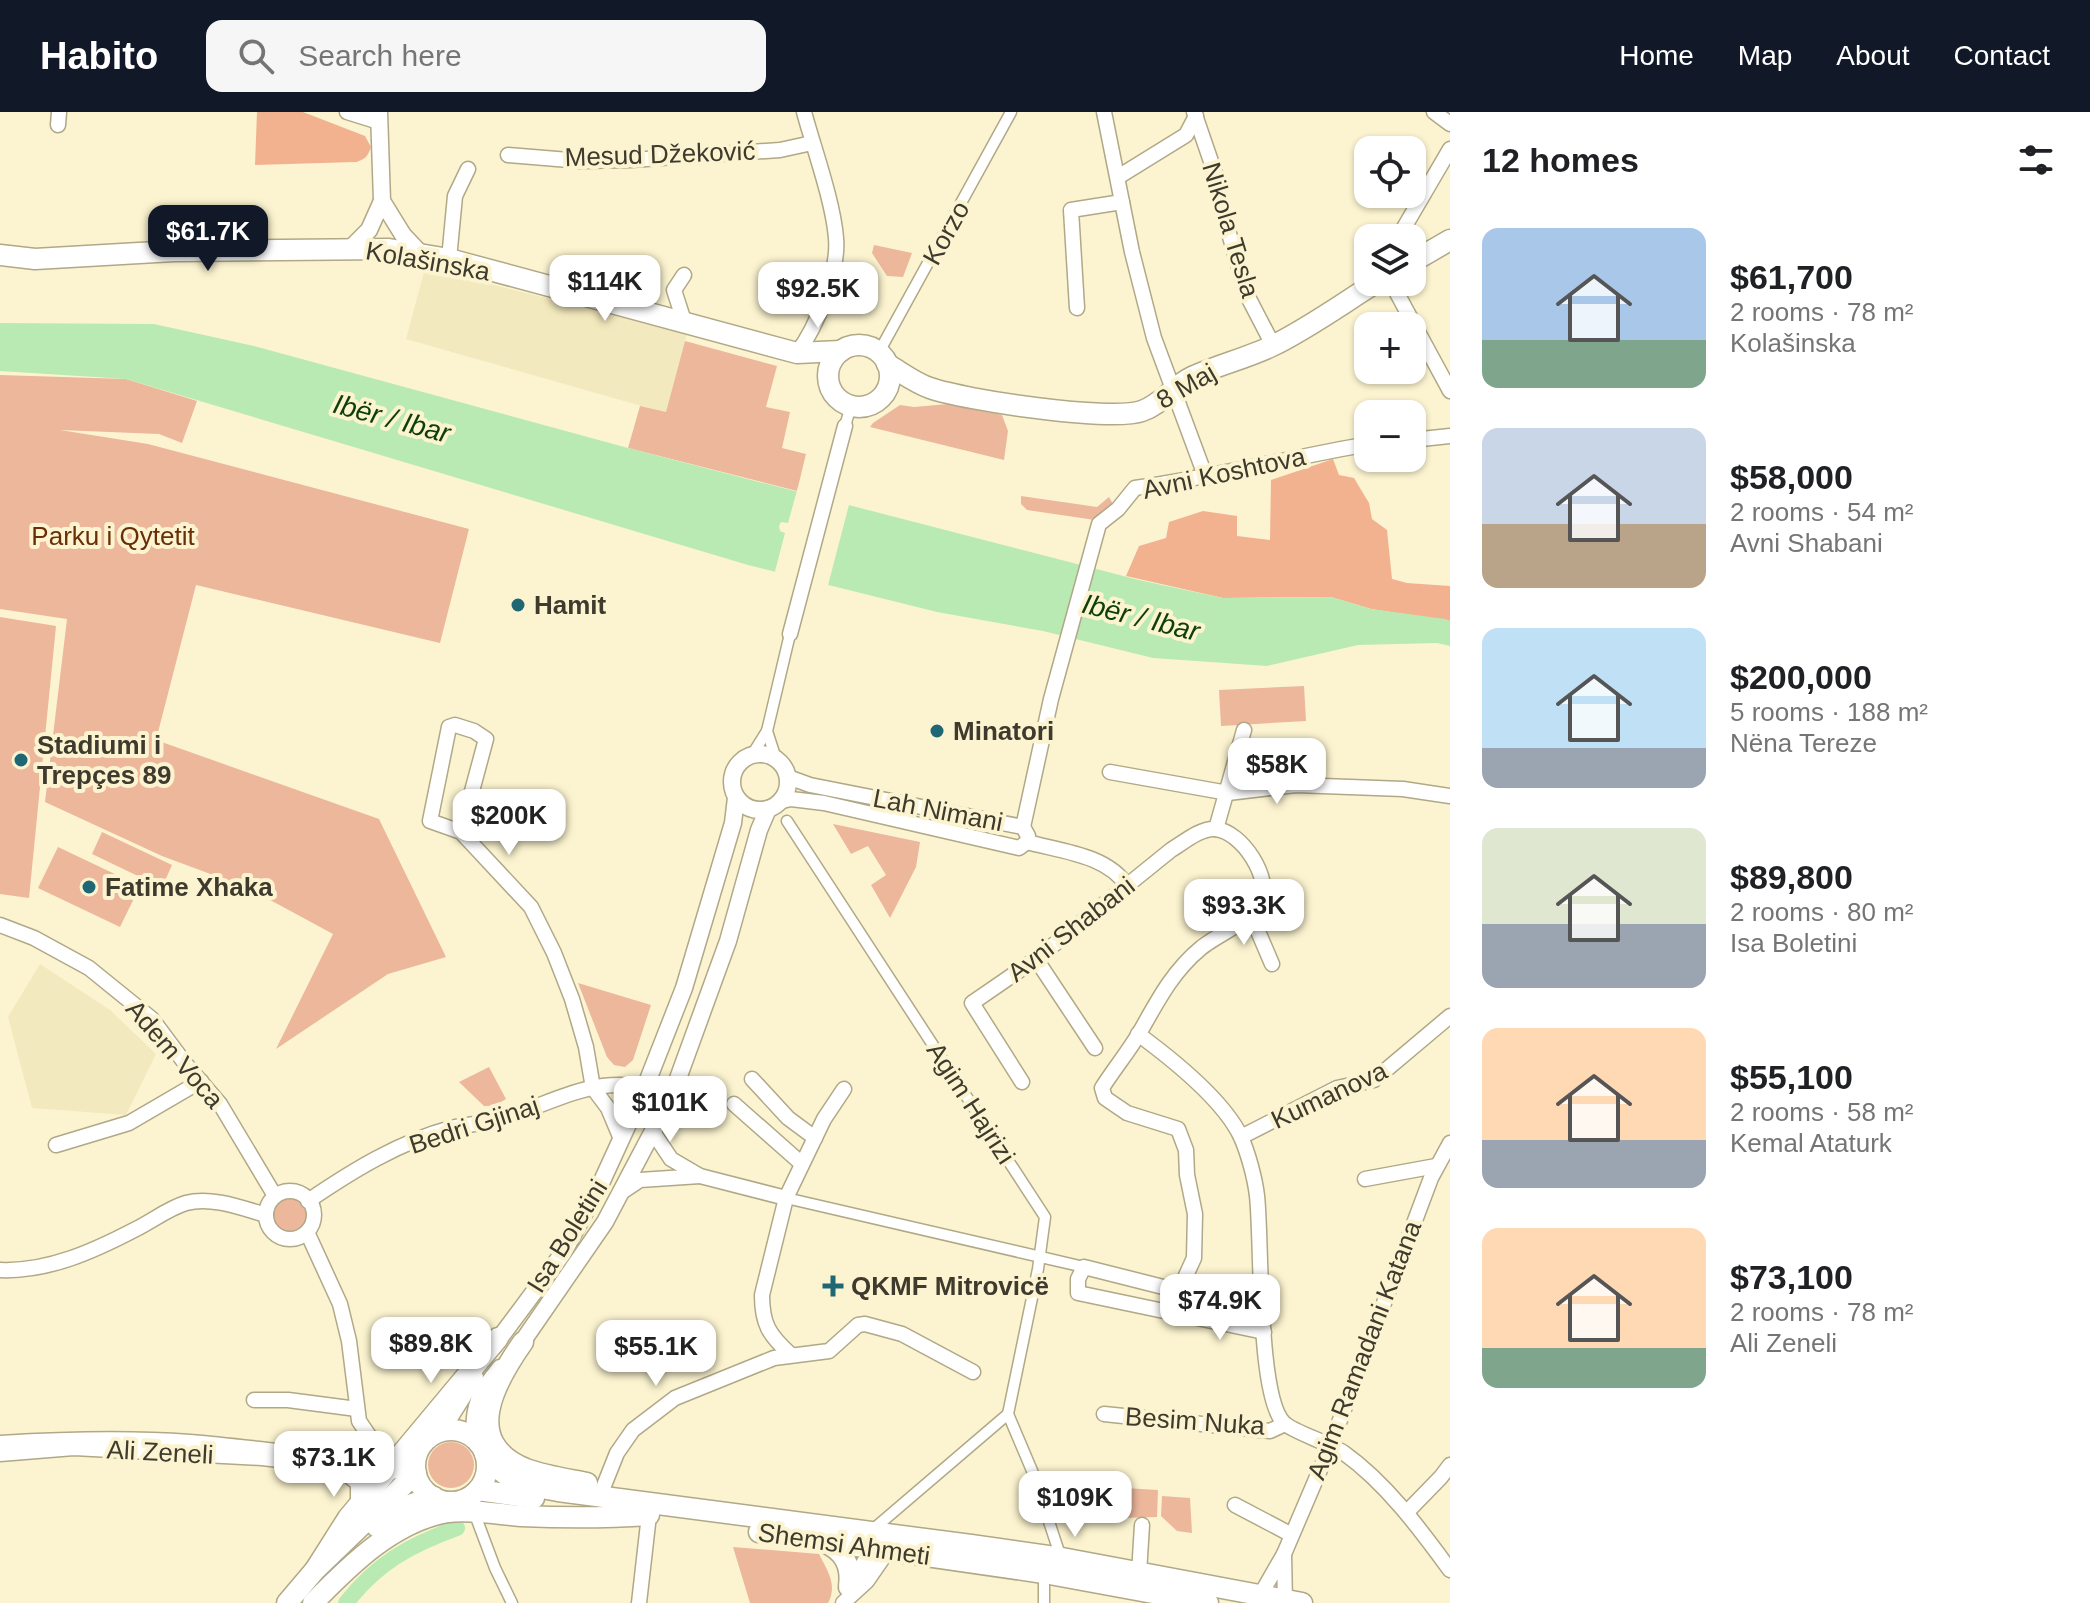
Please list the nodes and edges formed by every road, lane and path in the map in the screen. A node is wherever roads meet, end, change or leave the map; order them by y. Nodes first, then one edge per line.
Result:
1 (347, 112) edge
2 (804, 112) edge
3 (1011, 112) edge
4 (1104, 112) edge
5 (1434, 112) edge
6 (1196, 114) edge
7 (379, 117) edge
8 (1450, 124) edge
9 (812, 143) junction
10 (1450, 149) edge
11 (508, 155) dead end
12 (468, 169) dead end
13 (1118, 177) junction
14 (382, 201) junction
15 (1122, 202) junction
16 (1406, 224) edge
17 (1450, 240) edge
18 (351, 248) junction
19 (421, 254) junction
20 (1426, 254) edge
21 (0, 255) edge
22 (449, 259) junction
23 (684, 275) dead end
24 (1354, 296) edge
25 (1399, 296) edge
26 (1077, 308) dead end
27 (684, 321) junction
28 (1273, 345) junction
29 (841, 351) junction
30 (797, 353) junction
31 (883, 358) junction
32 (828, 379) junction
33 (1175, 387) junction
34 (929, 388) junction
35 (1450, 391) edge
36 (876, 402) junction
37 (848, 416) junction
38 (1450, 436) edge
39 (1426, 439) edge
40 (1354, 446) edge
41 (1206, 478) junction
42 (790, 634) joint
43 (1244, 730) dead end
44 (767, 731) junction
45 (752, 755) junction
46 (776, 759) junction
47 (1110, 772) dead end
48 (788, 777) junction
49 (1228, 793) junction
50 (1450, 796) edge
51 (736, 798) junction
52 (780, 803) junction
53 (787, 821) dead end
54 (1216, 829) junction
55 (461, 832) junction
56 (1025, 835) junction
57 (1127, 886) junction
58 (1251, 915) junction
59 (0, 925) edge
60 (1036, 959) junction
61 (1272, 964) dead end
62 (1450, 1016) edge
63 (1138, 1034) junction
64 (1095, 1048) dead end
65 (752, 1079) dead end
66 (201, 1081) junction
67 (1022, 1082) dead end
68 (646, 1085) junction
69 (593, 1088) junction
70 (844, 1089) dead end
71 (672, 1095) junction
72 (734, 1104) dead end
73 (653, 1132) junction
74 (1241, 1137) junction
75 (815, 1138) junction
76 (621, 1139) junction
77 (1450, 1143) edge
78 (56, 1145) dead end
79 (802, 1164) junction
80 (1436, 1166) junction
81 (608, 1168) junction
82 (700, 1176) junction
83 (1365, 1179) dead end
84 (626, 1185) junction
85 (275, 1196) junction
86 (786, 1198) junction
87 (308, 1201) junction
88 (266, 1215) junction
89 (307, 1232) junction
90 (1040, 1258) junction
91 (1084, 1267) junction
92 (0, 1270) edge
93 (1179, 1291) junction
94 (1185, 1315) junction
95 (1264, 1332) junction
96 (498, 1338) junction
97 (523, 1342) junction
98 (790, 1354) junction
99 (973, 1372) dead end
100 (254, 1400) dead end
101 (357, 1409) junction
102 (1008, 1414) junction
103 (1104, 1414) dead end
104 (1285, 1424) junction
105 (441, 1431) junction
106 (0, 1443) edge
107 (1331, 1444) junction
108 (480, 1446) junction
109 (0, 1454) edge
110 (402, 1465) junction
111 (1449, 1466) edge
112 (345, 1469) junction
113 (603, 1488) junction
114 (478, 1490) junction
115 (434, 1497) junction
116 (361, 1502) junction
117 (1235, 1505) dead end
118 (646, 1509) junction
119 (474, 1512) junction
120 (1407, 1512) junction
121 (1142, 1525) dead end
122 (1290, 1534) junction
123 (882, 1540) junction
124 (820, 1541) junction
125 (1284, 1554) junction
126 (1061, 1558) junction
127 (315, 1570) junction
128 (1450, 1570) edge
129 (1044, 1573) junction
130 (1139, 1573) junction
131 (850, 1593) edge
132 (1260, 1598) edge
133 (1291, 1602) edge
134 (287, 1603) edge
135 (313, 1603) edge
136 (512, 1603) edge
137 (639, 1603) edge
138 (1044, 1603) edge
139 (1208, 1603) edge

1 - 7 street
2 - 9 street
3 - 31 street, Korzo
4 - 13 street
5 - 8 street
6 - 13 street
6 - 28 street, Nikola Tesla
7 - 14 street
9 - 11 street, Mesud Džeković
9 - 30 street
10 - 16 street
12 - 22 street
13 - 15 street
14 - 18 street
14 - 19 street
15 - 26 street
15 - 33 street
17 - 20 main road
18 - 19 main road, Kolašinska
18 - 21 main road, Kolašinska
19 - 22 main road, Kolašinska
22 - 27 main road, Kolašinska
23 - 27 street
24 - 28 main road, 8 Maj
25 - 35 street
27 - 30 main road, Kolašinska
28 - 33 main road, 8 Maj
29 - 30 main road, Kolašinska
29 - 31 main road
29 - 32 main road
30 - 32 main road, Kolašinska
31 - 34 main road, 8 Maj
31 - 36 main road
32 - 37 main road
33 - 34 main road, 8 Maj
33 - 41 street
34 - 36 main road, 8 Maj
36 - 37 main road
37 - 42 street
38 - 39 street
40 - 41 street, Avni Koshtova
41 - 56 street, Avni Koshtova
42 - 44 street
43 - 49 street
44 - 45 street
44 - 46 street
45 - 46 street
45 - 51 street
46 - 48 street
47 - 49 street
48 - 52 street
48 - 56 street, Lah Nimani
49 - 50 street
49 - 54 street
51 - 52 street
51 - 68 street, Isa Boletini
52 - 56 street, Lah Nimani
52 - 71 street, Isa Boletini
53 - 90 street, Agim Hajrizi
54 - 57 street, Avni Shabani
54 - 58 street
55 - 55 street
55 - 69 street
56 - 57 street
57 - 60 street, Avni Shabani
58 - 61 street
58 - 63 street
59 - 66 street, Adem Voca
60 - 64 street
60 - 67 street, Avni Shabani
62 - 74 street, Kumanova
63 - 74 street
63 - 93 street
65 - 75 street
66 - 78 street
66 - 85 street, Adem Voca
68 - 69 street, Bedri Gjinaj
68 - 71 street
68 - 76 street, Isa Boletini
69 - 76 street
69 - 87 street, Bedri Gjinaj
70 - 75 street
71 - 73 street, Isa Boletini
72 - 79 street
73 - 82 street
73 - 84 street, Isa Boletini
74 - 95 street
75 - 79 street
76 - 81 street, Isa Boletini
77 - 80 street, Agim Ramadani Katana
79 - 86 street
80 - 83 street
80 - 107 street, Agim Ramadani Katana
81 - 84 street
81 - 96 street, Isa Boletini
82 - 84 street
82 - 86 street
84 - 97 street, Isa Boletini
85 - 87 street
85 - 88 street
86 - 90 street
86 - 98 street
87 - 89 street
88 - 89 street
88 - 92 street
89 - 101 street
90 - 91 street
90 - 102 street, Agim Hajrizi
91 - 93 street
91 - 94 street
93 - 94 street
94 - 95 street
95 - 104 street
96 - 105 street, Isa Boletini
96 - 110 main road
97 - 108 street, Isa Boletini
97 - 113 main road
98 - 99 street
98 - 113 street
100 - 101 street
101 - 110 street
102 - 123 street
102 - 126 street
103 - 104 street, Besim Nuka
104 - 107 street
105 - 108 main road
105 - 110 main road
106 - 110 street, Ali Zeneli
107 - 120 street
107 - 122 street, Agim Ramadani Katana
108 - 114 main road
108 - 118 main road, Shemsi Ahmeti
109 - 112 street, Ali Zeneli
110 - 112 street, Ali Zeneli
110 - 115 main road
110 - 116 main road
110 - 127 main road
111 - 120 street
112 - 116 main road
113 - 118 main road
114 - 115 main road
114 - 118 main road, Shemsi Ahmeti
115 - 135 main road
116 - 127 main road
117 - 122 street
118 - 119 main road
118 - 123 main road, Shemsi Ahmeti
118 - 124 main road, Shemsi Ahmeti
118 - 137 street
119 - 135 main road
119 - 136 street
120 - 128 street
121 - 130 street
122 - 125 street, Agim Ramadani Katana
123 - 124 main road, Shemsi Ahmeti
123 - 126 main road, Shemsi Ahmeti
123 - 129 main road, Shemsi Ahmeti
123 - 131 street
124 - 131 main road
125 - 132 street, Agim Ramadani Katana
125 - 133 street, Agim Ramadani Katana
126 - 130 main road, Shemsi Ahmeti
127 - 134 main road
129 - 138 street
129 - 139 main road, Shemsi Ahmeti
130 - 132 main road, Shemsi Ahmeti
132 - 133 main road, Shemsi Ahmeti

